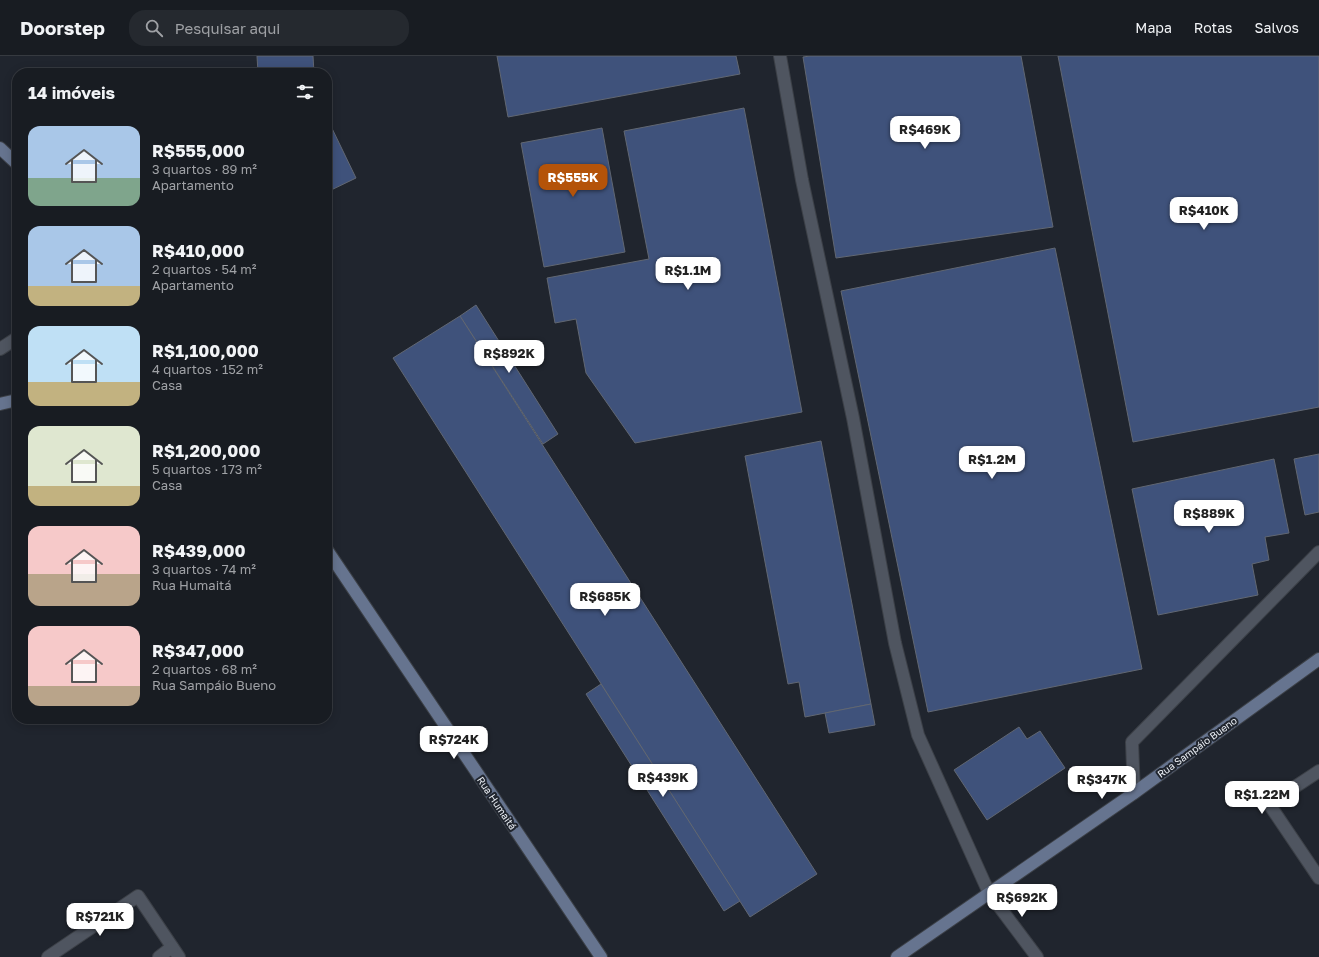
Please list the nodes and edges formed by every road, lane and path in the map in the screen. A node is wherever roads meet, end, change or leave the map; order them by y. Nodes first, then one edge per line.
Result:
1 (780, 56) edge
2 (0, 148) edge
3 (12, 159) edge
4 (12, 341) edge
5 (0, 349) edge
6 (12, 401) edge
7 (0, 404) edge
8 (1319, 552) edge
9 (332, 557) edge
10 (1319, 659) edge
11 (1319, 772) edge
12 (1134, 793) junction
13 (1319, 878) edge
14 (989, 894) junction
15 (176, 952) edge
16 (48, 957) edge
17 (159, 957) edge
18 (601, 957) edge
19 (897, 957) edge
20 (1037, 957) edge

1 - 14 street
2 - 3 street
4 - 5 street
6 - 7 street
8 - 12 street
9 - 18 street, Rua Humaitá
10 - 12 street, Rua Sampáio Bueno
11 - 13 street
12 - 14 street, Rua Sampáio Bueno
14 - 19 street, Rua Sampáio Bueno
14 - 20 street
15 - 16 street
15 - 17 street

